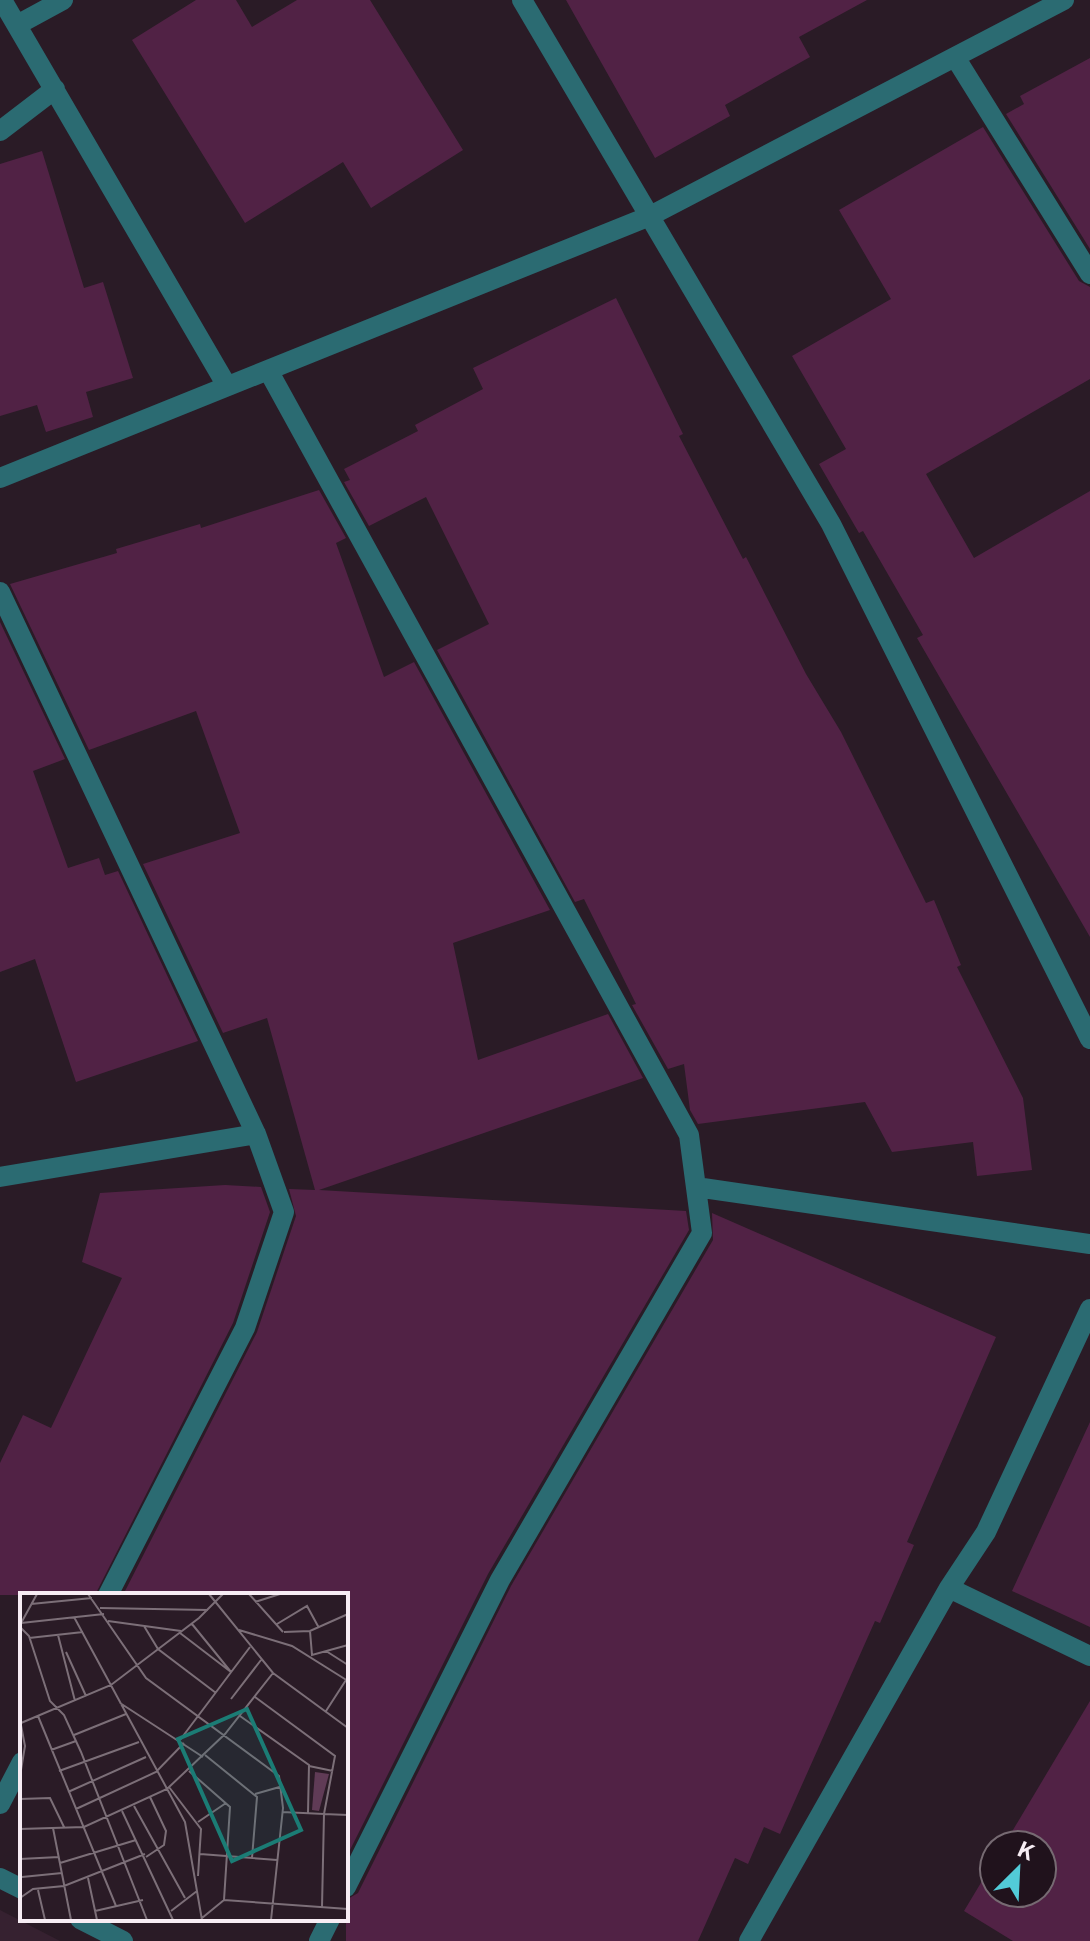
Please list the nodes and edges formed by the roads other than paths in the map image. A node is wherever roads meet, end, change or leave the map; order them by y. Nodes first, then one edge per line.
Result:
1 (2, 0) edge
2 (63, 0) edge
3 (522, 0) edge
4 (1064, 0) edge
5 (17, 25) junction
6 (955, 57) junction
7 (55, 89) junction
8 (0, 131) edge
9 (650, 216) junction
10 (1090, 274) edge
11 (268, 370) junction
12 (227, 386) junction
13 (0, 478) edge
14 (0, 592) edge
15 (1090, 1039) edge
16 (256, 1134) junction
17 (0, 1177) edge
18 (696, 1187) junction
19 (1090, 1244) edge
20 (1090, 1309) edge
21 (949, 1588) junction
22 (109, 1593) edge
23 (1090, 1656) edge
24 (20, 1766) edge
25 (0, 1804) edge
26 (0, 1878) edge
27 (348, 1883) edge
28 (20, 1888) edge
29 (84, 1921) edge
30 (329, 1921) edge
31 (123, 1941) edge
32 (319, 1941) edge
33 (749, 1941) edge

1 - 5 street
2 - 5 street
3 - 9 street
4 - 6 street
5 - 7 street
6 - 9 street
6 - 10 street
7 - 8 street
7 - 12 street
9 - 11 street
9 - 15 street
11 - 12 street
11 - 18 street
12 - 13 street
14 - 16 street
16 - 17 street
16 - 22 street
18 - 19 street
18 - 27 street
20 - 21 street
21 - 23 street
21 - 33 street
24 - 25 street
26 - 28 street
29 - 31 street
30 - 32 street

